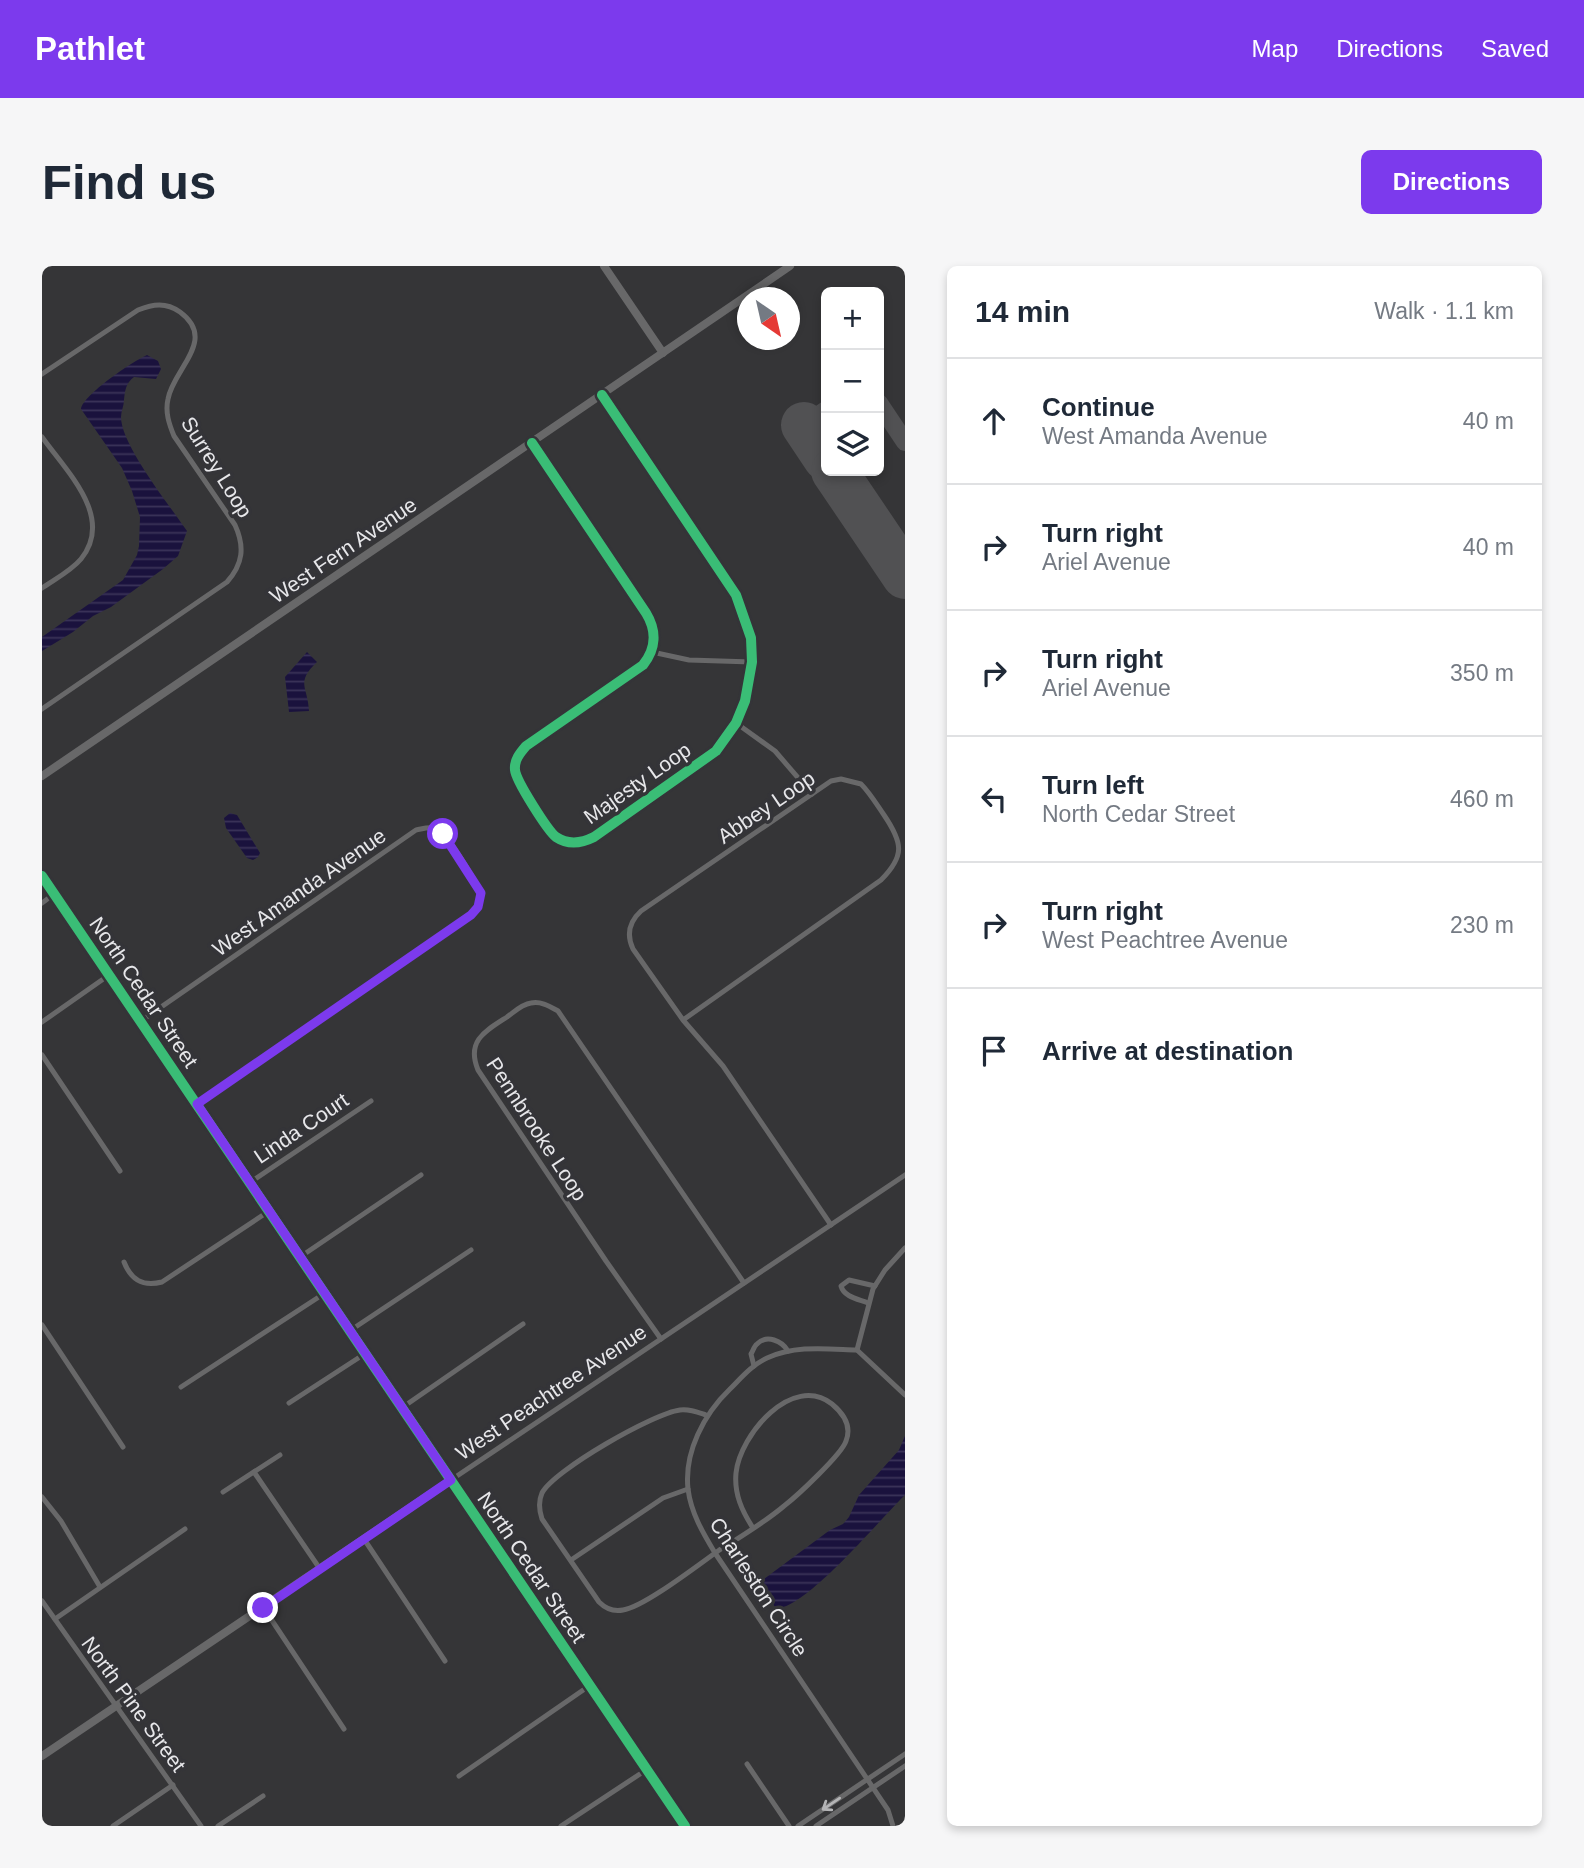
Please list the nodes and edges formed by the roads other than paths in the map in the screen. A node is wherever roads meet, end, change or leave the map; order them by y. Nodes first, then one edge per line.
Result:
1 (604, 266) edge
2 (790, 266) edge
3 (663, 353) junction
4 (42, 374) edge
5 (602, 395) junction
6 (42, 437) edge
7 (532, 443) junction
8 (42, 588) edge
9 (652, 652) junction
10 (752, 662) junction
11 (42, 709) edge
12 (736, 723) junction
13 (42, 776) edge
14 (812, 794) junction
15 (42, 876) edge
16 (54, 894) junction
17 (42, 903) edge
18 (109, 975) junction
19 (683, 1020) junction
20 (141, 1021) junction
21 (42, 1022) edge
22 (42, 1055) edge
23 (371, 1101) dead end
24 (197, 1104) junction
25 (120, 1171) dead end
26 (421, 1175) dead end
27 (905, 1175) edge
28 (249, 1183) junction
29 (269, 1211) junction
30 (831, 1225) junction
31 (905, 1248) edge
32 (471, 1250) dead end
33 (300, 1257) junction
34 (124, 1262) dead end
35 (744, 1283) junction
36 (875, 1286) junction
37 (325, 1293) junction
38 (868, 1303) junction
39 (523, 1324) dead end
40 (42, 1325) edge
41 (351, 1330) junction
42 (661, 1339) junction
43 (857, 1350) junction
44 (788, 1351) junction
45 (366, 1353) junction
46 (754, 1366) junction
47 (181, 1387) dead end
48 (905, 1395) edge
49 (289, 1403) dead end
50 (402, 1407) junction
51 (706, 1415) junction
52 (123, 1447) dead end
53 (280, 1455) dead end
54 (254, 1472) junction
55 (451, 1480) junction
56 (688, 1489) junction
57 (223, 1492) dead end
58 (42, 1497) edge
59 (753, 1528) junction
60 (185, 1529) dead end
61 (364, 1539) junction
62 (715, 1553) junction
63 (571, 1560) junction
64 (320, 1569) junction
65 (100, 1587) junction
66 (42, 1601) edge
67 (263, 1608) junction
68 (55, 1619) junction
69 (445, 1661) dead end
70 (589, 1686) junction
71 (115, 1707) junction
72 (344, 1729) dead end
73 (905, 1754) edge
74 (42, 1756) edge
75 (747, 1764) dead end
76 (905, 1766) edge
77 (646, 1770) junction
78 (459, 1776) dead end
79 (867, 1780) junction
80 (173, 1785) junction
81 (872, 1787) junction
82 (263, 1796) dead end
83 (113, 1826) edge
84 (201, 1826) edge
85 (218, 1826) edge
86 (561, 1826) edge
87 (685, 1826) edge
88 (789, 1826) edge
89 (798, 1826) edge
90 (816, 1826) edge
91 (893, 1826) edge

1 - 3 street
2 - 3 street, West Fern Avenue
3 - 5 street, West Fern Avenue
4 - 11 street, Surrey Loop
5 - 7 street, West Fern Avenue
5 - 10 street, Majesty Loop
6 - 8 street
7 - 9 street
7 - 13 street, West Fern Avenue
9 - 10 street
9 - 12 street, Majesty Loop
10 - 12 street, Majesty Loop
12 - 14 street
14 - 19 street, Abbey Loop
14 - 19 street, Abbey Loop
15 - 16 street, North Cedar Street
16 - 17 street
16 - 18 street, North Cedar Street
18 - 20 street, North Cedar Street
18 - 21 street
19 - 30 street, Abbey Loop
20 - 24 street, North Cedar Street
20 - 24 street, West Amanda Avenue
22 - 25 street
23 - 28 street, Linda Court
24 - 28 street, North Cedar Street
26 - 33 street
27 - 30 street, West Peachtree Avenue
28 - 29 street, North Cedar Street
29 - 33 street, North Cedar Street
29 - 34 street
30 - 35 street, West Peachtree Avenue
31 - 36 street
32 - 41 street
33 - 37 street, North Cedar Street
35 - 42 street, West Peachtree Avenue
35 - 42 street, Pennbrooke Loop
36 - 38 street
36 - 38 street
37 - 41 street, North Cedar Street
37 - 47 street
38 - 43 street
39 - 50 street
40 - 52 street
41 - 45 street, North Cedar Street
42 - 55 street, West Peachtree Avenue
43 - 44 street, Charleston Circle
43 - 48 street
44 - 46 street, Charleston Circle
44 - 46 street
45 - 49 street
45 - 50 street, North Cedar Street
46 - 51 street, Charleston Circle
50 - 55 street, North Cedar Street
51 - 56 street, Charleston Circle
51 - 63 street
53 - 54 street
54 - 57 street
54 - 64 street
55 - 61 street, West Peachtree Avenue
55 - 70 street, North Cedar Street
56 - 62 street, Charleston Circle
56 - 63 street
58 - 65 street
59 - 59 street
59 - 62 street
60 - 65 street
61 - 64 street, West Peachtree Avenue
61 - 69 street
62 - 63 street
62 - 79 street, Charleston Circle
64 - 67 street, West Peachtree Avenue
65 - 68 street
66 - 68 street, North Pine Street
67 - 71 street, West Peachtree Avenue
67 - 72 street
68 - 71 street, North Pine Street
70 - 77 street, North Cedar Street
70 - 78 street
71 - 74 street, West Peachtree Avenue
71 - 80 street, North Pine Street
73 - 79 street
75 - 88 street
76 - 81 street
77 - 86 street
77 - 87 street, North Cedar Street
79 - 81 street, Charleston Circle
79 -> 89 street
80 - 83 street
80 - 84 street, North Pine Street
81 - 90 street
81 - 91 street, Charleston Circle
82 - 85 street

